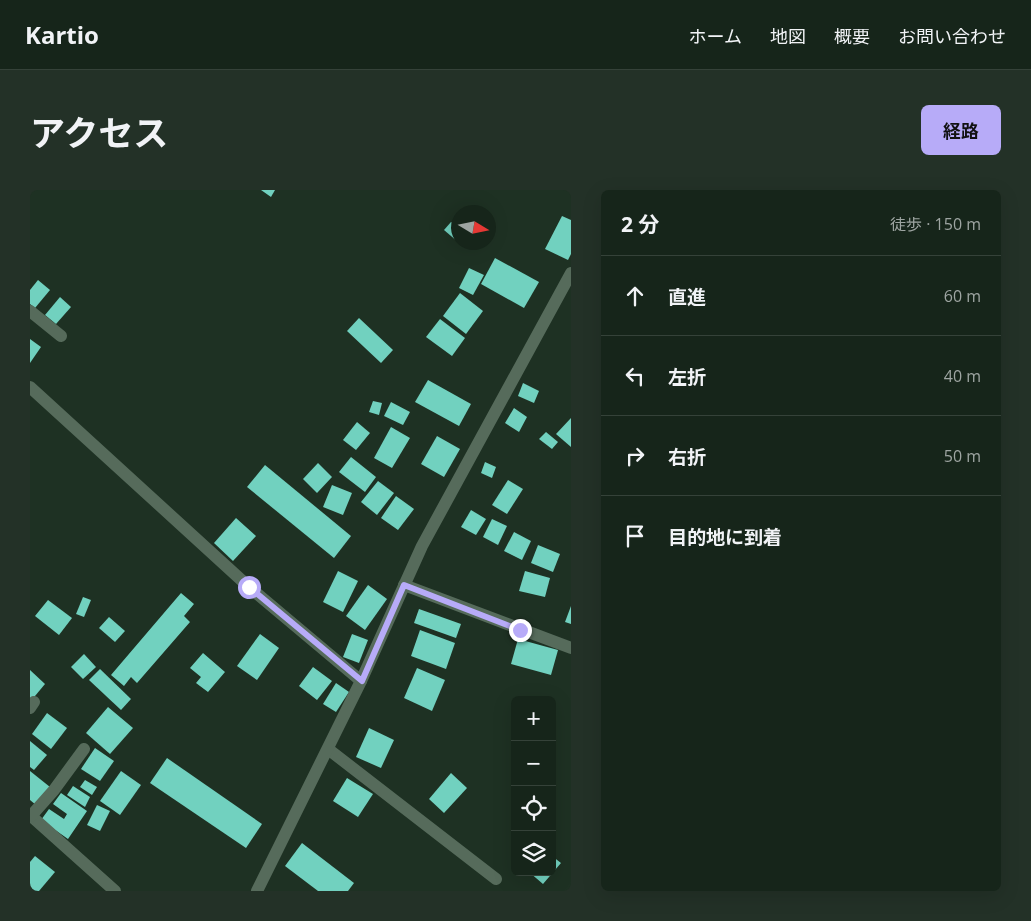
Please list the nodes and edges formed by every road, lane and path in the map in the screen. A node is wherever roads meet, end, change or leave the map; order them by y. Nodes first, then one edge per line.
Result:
1 (571, 273) edge
2 (30, 311) edge
3 (61, 336) dead end
4 (30, 387) edge
5 (404, 585) junction
6 (571, 648) edge
7 (362, 681) junction
8 (84, 749) dead end
9 (328, 749) junction
10 (31, 815) edge
11 (496, 879) dead end
12 (115, 891) edge
13 (257, 891) edge

1 - 5 street
2 - 3 street
4 - 7 street
5 - 6 street
5 - 7 street
7 - 9 street
8 - 10 street
9 - 11 street
9 - 13 street
10 - 12 street

